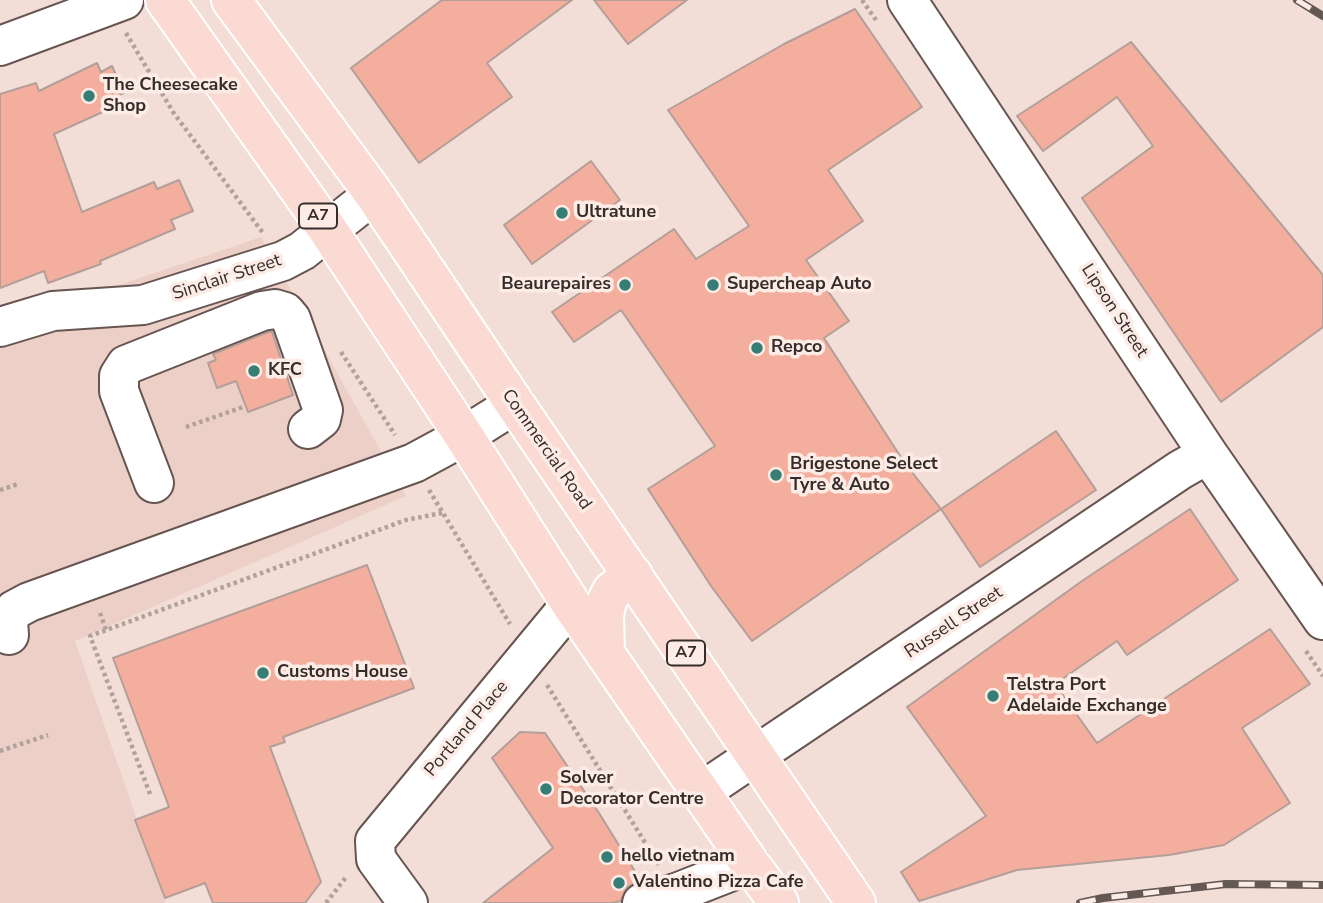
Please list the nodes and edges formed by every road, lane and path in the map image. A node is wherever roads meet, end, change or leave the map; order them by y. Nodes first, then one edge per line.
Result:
1 (124, 0) edge
2 (164, 0) edge
3 (231, 0) edge
4 (907, 0) edge
5 (255, 33) junction
6 (0, 46) edge
7 (215, 69) junction
8 (374, 194) junction
9 (328, 230) junction
10 (0, 327) edge
11 (515, 404) junction
12 (246, 405) dead end
13 (186, 427) dead end
14 (308, 429) dead end
15 (464, 436) junction
16 (1208, 454) junction
17 (154, 483) dead end
18 (18, 484) dead end
19 (0, 490) edge
20 (442, 513) dead end
21 (633, 575) junction
22 (571, 604) junction
23 (1323, 621) edge
24 (9, 635) dead end
25 (605, 654) junction
26 (48, 735) dead end
27 (0, 751) edge
28 (756, 756) junction
29 (701, 792) junction
30 (150, 794) dead end
31 (750, 864) junction
32 (408, 903) edge
33 (642, 903) edge
34 (735, 903) edge
35 (779, 903) edge
36 (856, 903) edge

1 - 6 street
2 - 7 main road, A7
3 - 5 main road, Commercial Road / A7
4 - 16 street, Lipson Street
5 - 7 main road
5 - 8 main road, Commercial Road / A7
7 - 9 main road, A7
8 - 9 street, Sinclair Street
8 - 11 main road, Commercial Road / A7
9 - 10 street, Sinclair Street
9 - 15 main road, A7
11 - 15 street
11 - 21 main road, Commercial Road / A7
12 - 13 path
14 - 17 street
15 - 22 main road, A7
15 - 24 street
16 - 23 street, Lipson Street
16 - 28 street, Russell Street
18 - 19 path
20 - 30 path
21 - 25 main road
21 - 28 main road, Commercial Road / A7
22 - 25 main road, A7
22 - 32 street, Portland Place
25 - 29 main road, A7
26 - 27 path
28 - 29 street, Russell Street
28 - 36 main road, Commercial Road / A7
29 - 31 main road, A7
31 - 33 street
31 - 34 street
31 - 35 main road, A7

